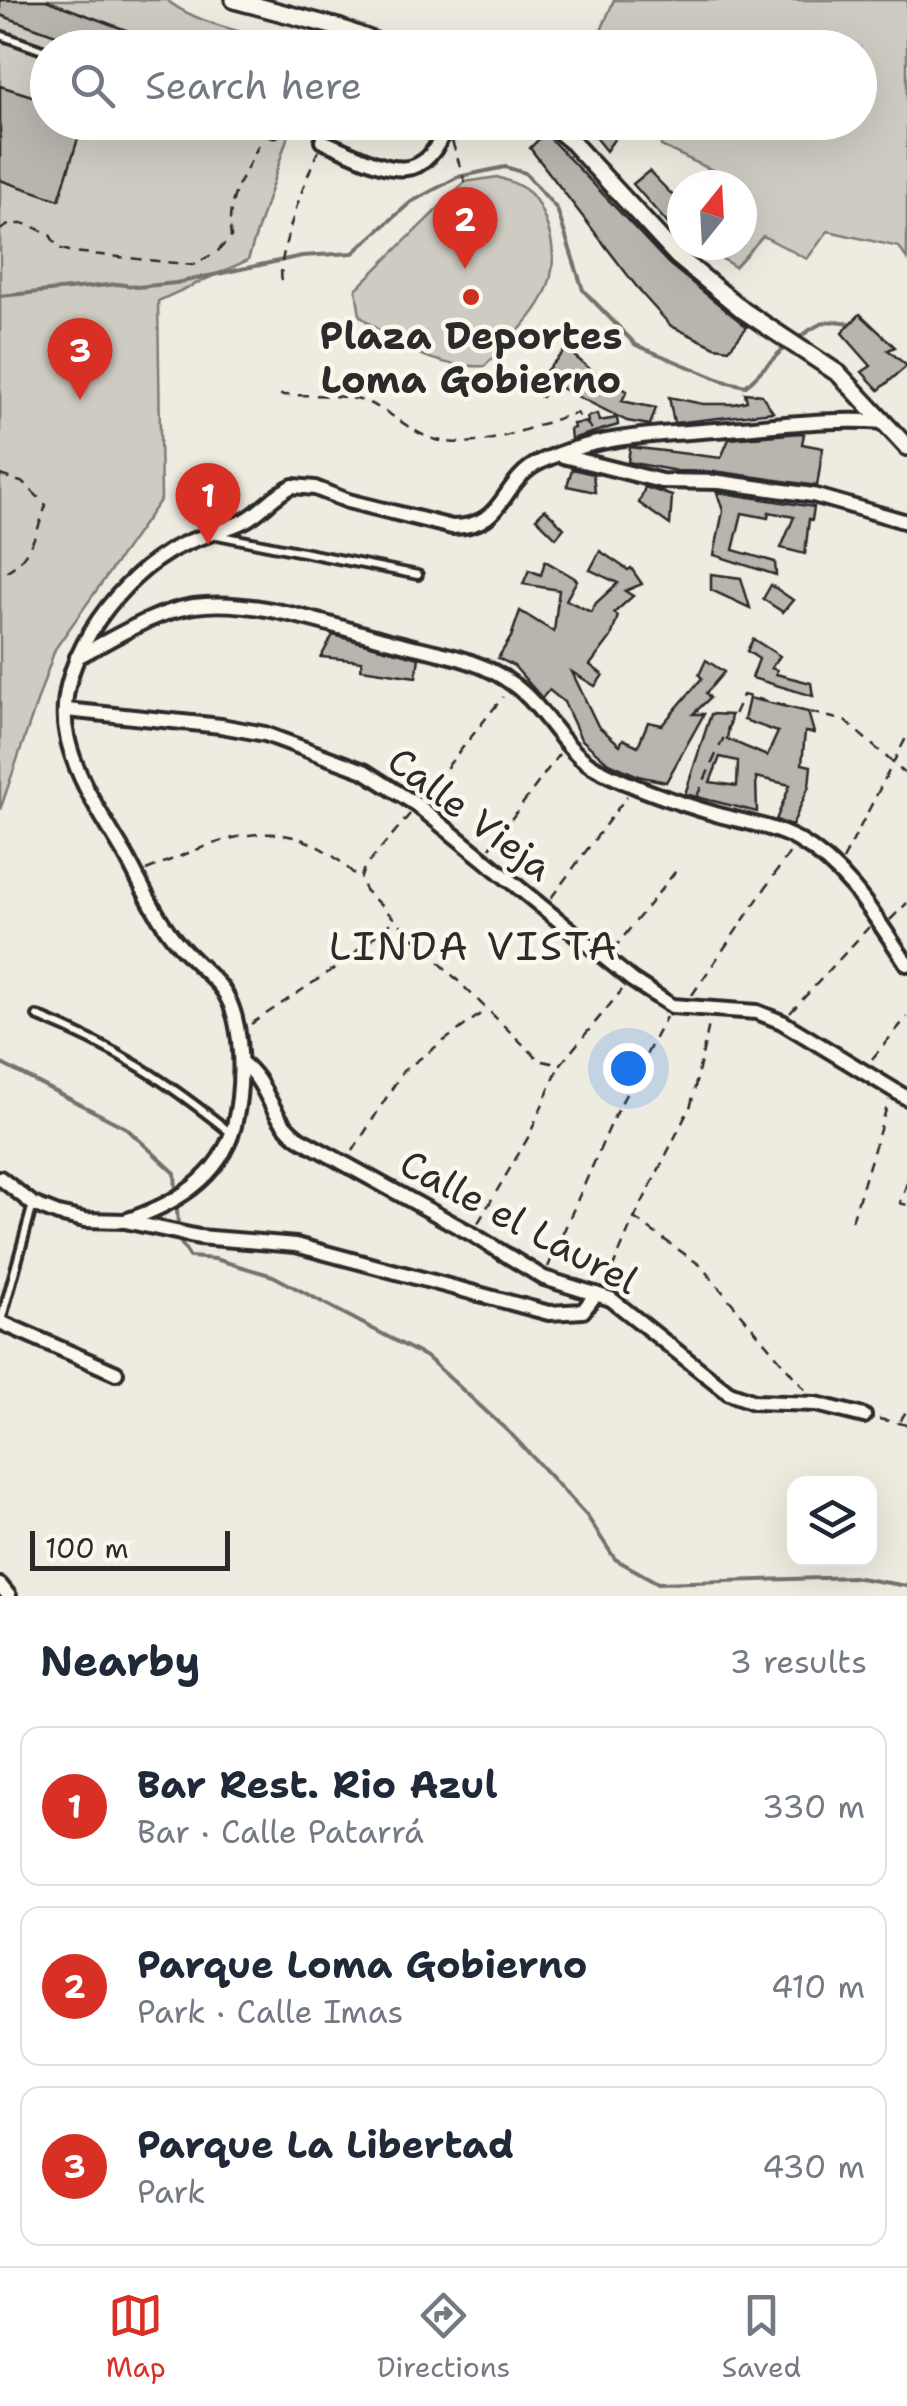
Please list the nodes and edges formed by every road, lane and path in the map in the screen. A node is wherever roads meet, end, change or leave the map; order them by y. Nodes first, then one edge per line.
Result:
1 (234, 0) edge
2 (326, 30) edge
3 (0, 35) edge
4 (30, 46) edge
5 (260, 140) edge
6 (438, 140) edge
7 (570, 140) edge
8 (322, 141) joint
9 (456, 152) dead end
10 (465, 180) dead end
11 (0, 230) edge
12 (282, 280) dead end
13 (280, 395) dead end
14 (884, 422) junction
15 (603, 441) junction
16 (907, 448) edge
17 (560, 455) junction
18 (0, 475) edge
19 (907, 522) edge
20 (211, 534) junction
21 (0, 574) edge
22 (418, 575) dead end
23 (77, 658) junction
24 (514, 684) junction
25 (66, 710) junction
26 (907, 736) edge
27 (566, 744) junction
28 (892, 761) junction
29 (907, 775) edge
30 (634, 786) junction
31 (417, 805) junction
32 (693, 807) junction
33 (798, 840) junction
34 (484, 858) junction
35 (679, 868) dead end
36 (838, 870) junction
37 (135, 874) junction
38 (360, 880) junction
39 (907, 903) edge
40 (544, 907) junction
41 (395, 919) junction
42 (879, 923) junction
43 (606, 960) junction
44 (907, 964) edge
45 (632, 980) junction
46 (678, 1008) junction
47 (487, 1009) junction
48 (713, 1009) junction
49 (36, 1016) dead end
50 (907, 1017) edge
51 (782, 1022) junction
52 (237, 1034) junction
53 (242, 1063) junction
54 (560, 1065) junction
55 (861, 1071) junction
56 (892, 1090) junction
57 (907, 1098) edge
58 (232, 1134) junction
59 (346, 1163) junction
60 (0, 1178) edge
61 (907, 1182) edge
62 (33, 1204) junction
63 (907, 1205) edge
64 (634, 1218) junction
65 (125, 1220) junction
66 (852, 1221) dead end
67 (472, 1234) junction
68 (544, 1278) junction
69 (598, 1294) junction
70 (0, 1322) edge
71 (116, 1373) dead end
72 (816, 1404) junction
73 (907, 1410) edge
74 (864, 1416) joint
75 (899, 1422) junction
76 (907, 1424) edge
77 (0, 1585) edge
78 (9, 1596) edge

1 - 2 street
3 - 4 lane
5 - 11 path
6 - 8 street
7 - 14 street
8 - 12 path
9 - 10 path
13 - 15 path
14 - 15 street
14 - 16 street
15 - 17 street
17 - 19 street
17 - 20 street
18 - 21 path
20 - 22 lane
20 - 23 street
23 - 24 street
23 - 25 street
24 - 27 street
24 - 31 path
25 - 31 street, Calle Vieja
25 - 37 street
26 - 28 path
27 - 30 street
27 - 34 path
28 - 29 path
28 - 32 path
28 - 36 path
30 - 32 street
30 - 40 path
31 - 34 street, Calle Vieja
31 - 38 path
32 - 33 street
33 - 36 street
33 - 46 path
34 - 40 street, Calle Vieja
35 - 43 path
36 - 42 street
37 - 38 path
37 - 52 street
38 - 41 path
39 - 42 path
40 - 43 street, Calle Vieja
41 - 47 path
41 - 52 path
42 - 44 street
42 - 51 path
43 - 45 street, Calle Vieja
45 - 46 street, Calle Vieja
45 - 54 path
46 - 48 street
46 - 68 path
47 - 54 path
47 - 59 path
48 - 51 street
48 - 64 path
49 - 58 lane
50 - 55 path
51 - 55 street
52 - 53 street
53 - 58 street
53 - 59 street, Calle el Laurel
54 - 67 path
55 - 56 street
56 - 57 street
56 - 66 path
58 - 65 street
59 - 67 street, Calle el Laurel
60 - 62 street
61 - 63 path
62 - 65 street
62 - 70 lane
64 - 69 path
64 - 72 path
65 - 69 street
67 - 68 street, Calle el Laurel
68 - 69 street, Calle el Laurel
69 - 72 street, Calle el Laurel
70 - 71 street
72 - 74 street, Calle el Laurel
73 - 75 path
74 - 75 path
75 - 76 path
77 - 78 street

